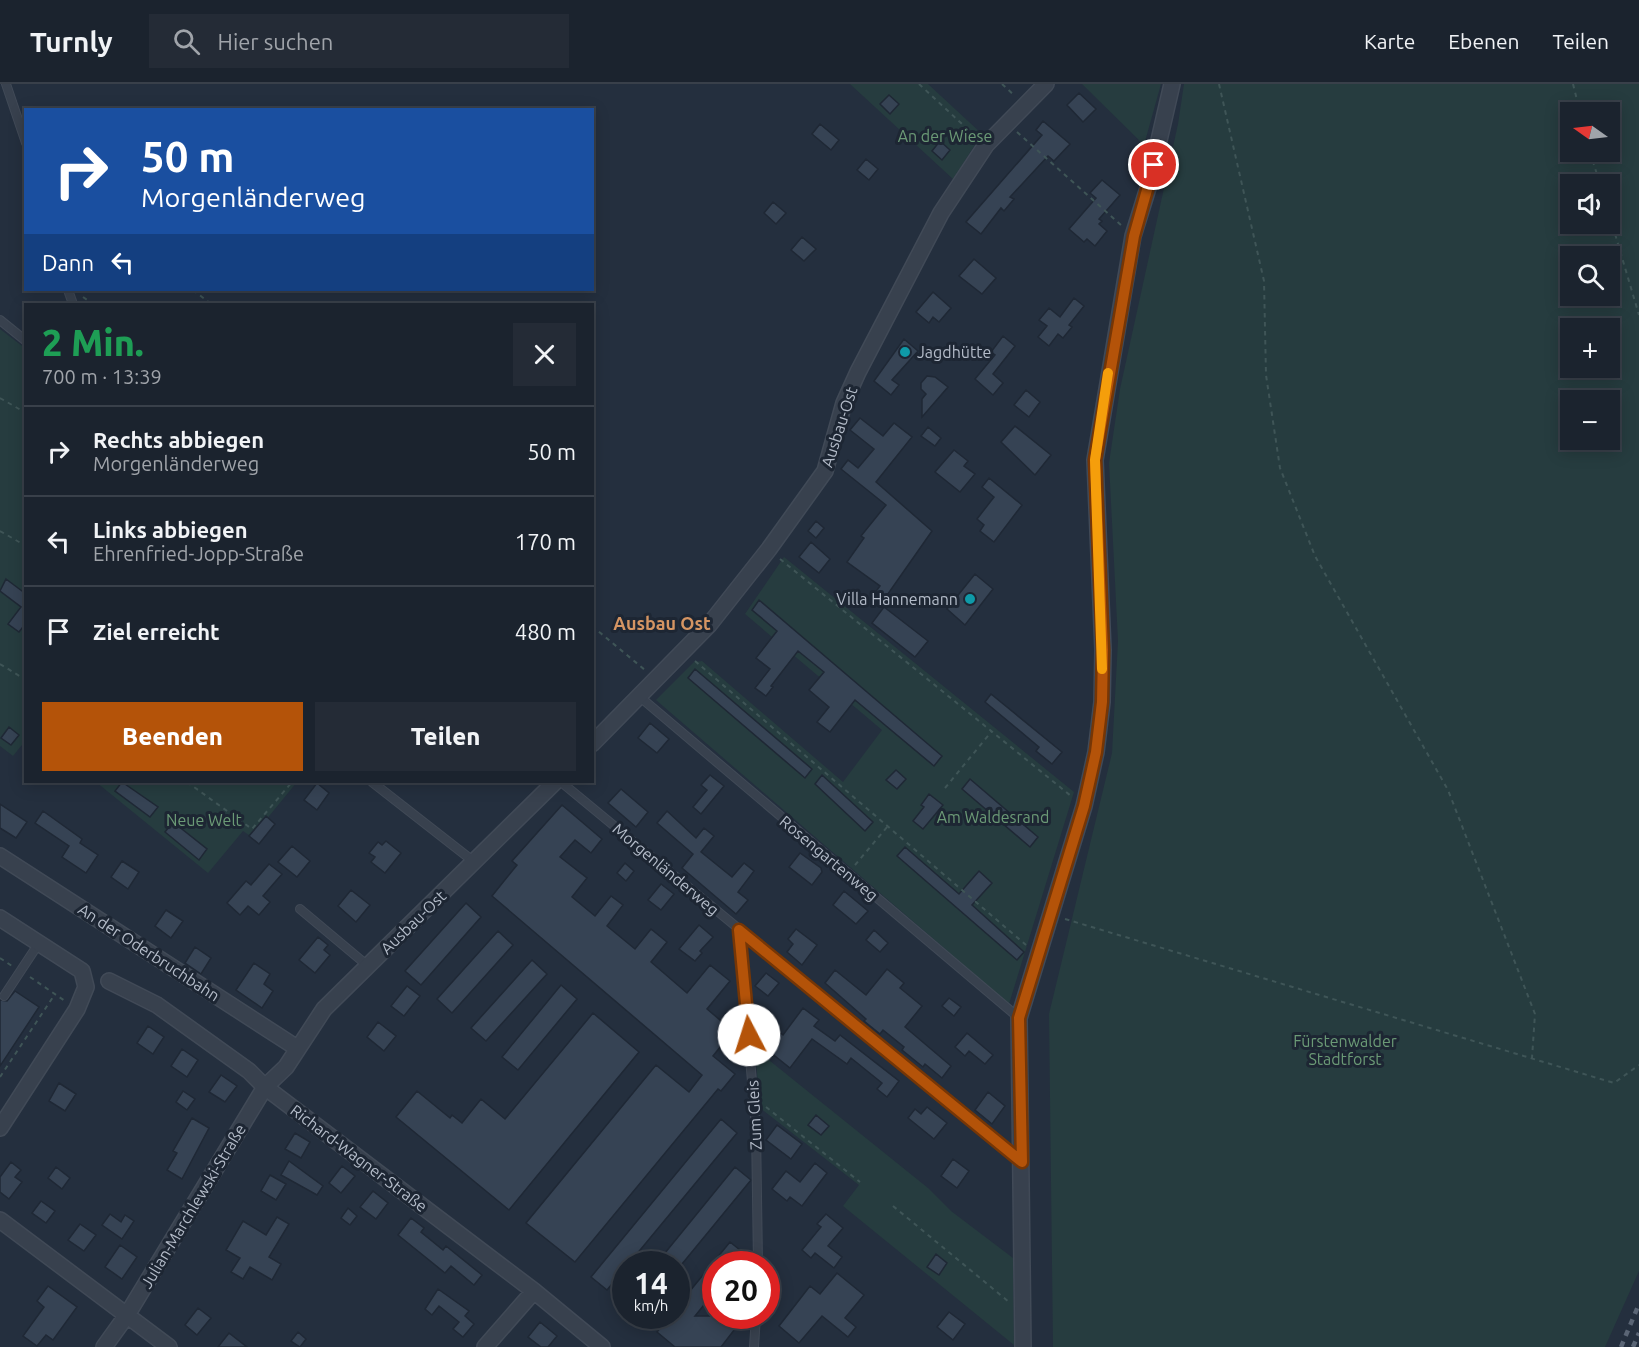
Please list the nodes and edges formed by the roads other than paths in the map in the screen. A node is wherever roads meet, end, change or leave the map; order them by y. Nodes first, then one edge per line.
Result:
1 (6, 84) edge
2 (1046, 84) edge
3 (1172, 84) edge
4 (24, 136) edge
5 (0, 320) edge
6 (24, 339) edge
7 (640, 697) junction
8 (594, 742) edge
9 (373, 783) edge
10 (552, 783) edge
11 (554, 783) edge
12 (0, 856) edge
13 (473, 861) junction
14 (300, 909) dead end
15 (0, 918) edge
16 (739, 930) junction
17 (39, 943) junction
18 (368, 966) junction
19 (109, 981) dead end
20 (4, 996) dead end
21 (1019, 1018) junction
22 (297, 1048) junction
23 (286, 1067) joint
24 (265, 1087) junction
25 (0, 1128) edge
26 (1022, 1162) junction
27 (0, 1220) edge
28 (758, 1251) edge
29 (534, 1291) junction
30 (127, 1315) junction
31 (755, 1329) edge
32 (104, 1347) edge
33 (169, 1347) edge
34 (485, 1347) edge
35 (602, 1347) edge
36 (754, 1347) edge
37 (1023, 1347) edge

1 - 4 lane
2 - 7 street, Ausbau-Ost
3 - 21 street
5 - 6 lane
7 - 8 street, Ausbau-Ost
7 - 21 lane, Rosengartenweg
9 - 13 lane
10 - 13 street, Ausbau-Ost
11 - 16 lane, Morgenländerweg
12 - 22 street, An der Oderbruchbahn
13 - 18 street, Ausbau-Ost
14 - 18 lane
15 - 17 street
16 - 26 lane, Morgenländerweg
16 - 28 lane, Zum Gleis
17 - 20 lane
17 - 25 street
18 - 22 street, Ausbau-Ost
19 - 24 street, Richard-Wagner-Straße
21 - 26 street
22 - 23 street, Ausbau-Ost
23 - 24 street, Julian-Marchlewski-Straße
24 - 29 street, Richard-Wagner-Straße
24 - 30 street, Julian-Marchlewski-Straße
26 - 37 street
27 - 30 street
29 - 34 street
29 - 35 street, Richard-Wagner-Straße
30 - 32 street, Julian-Marchlewski-Straße
30 - 33 street
31 - 36 lane

